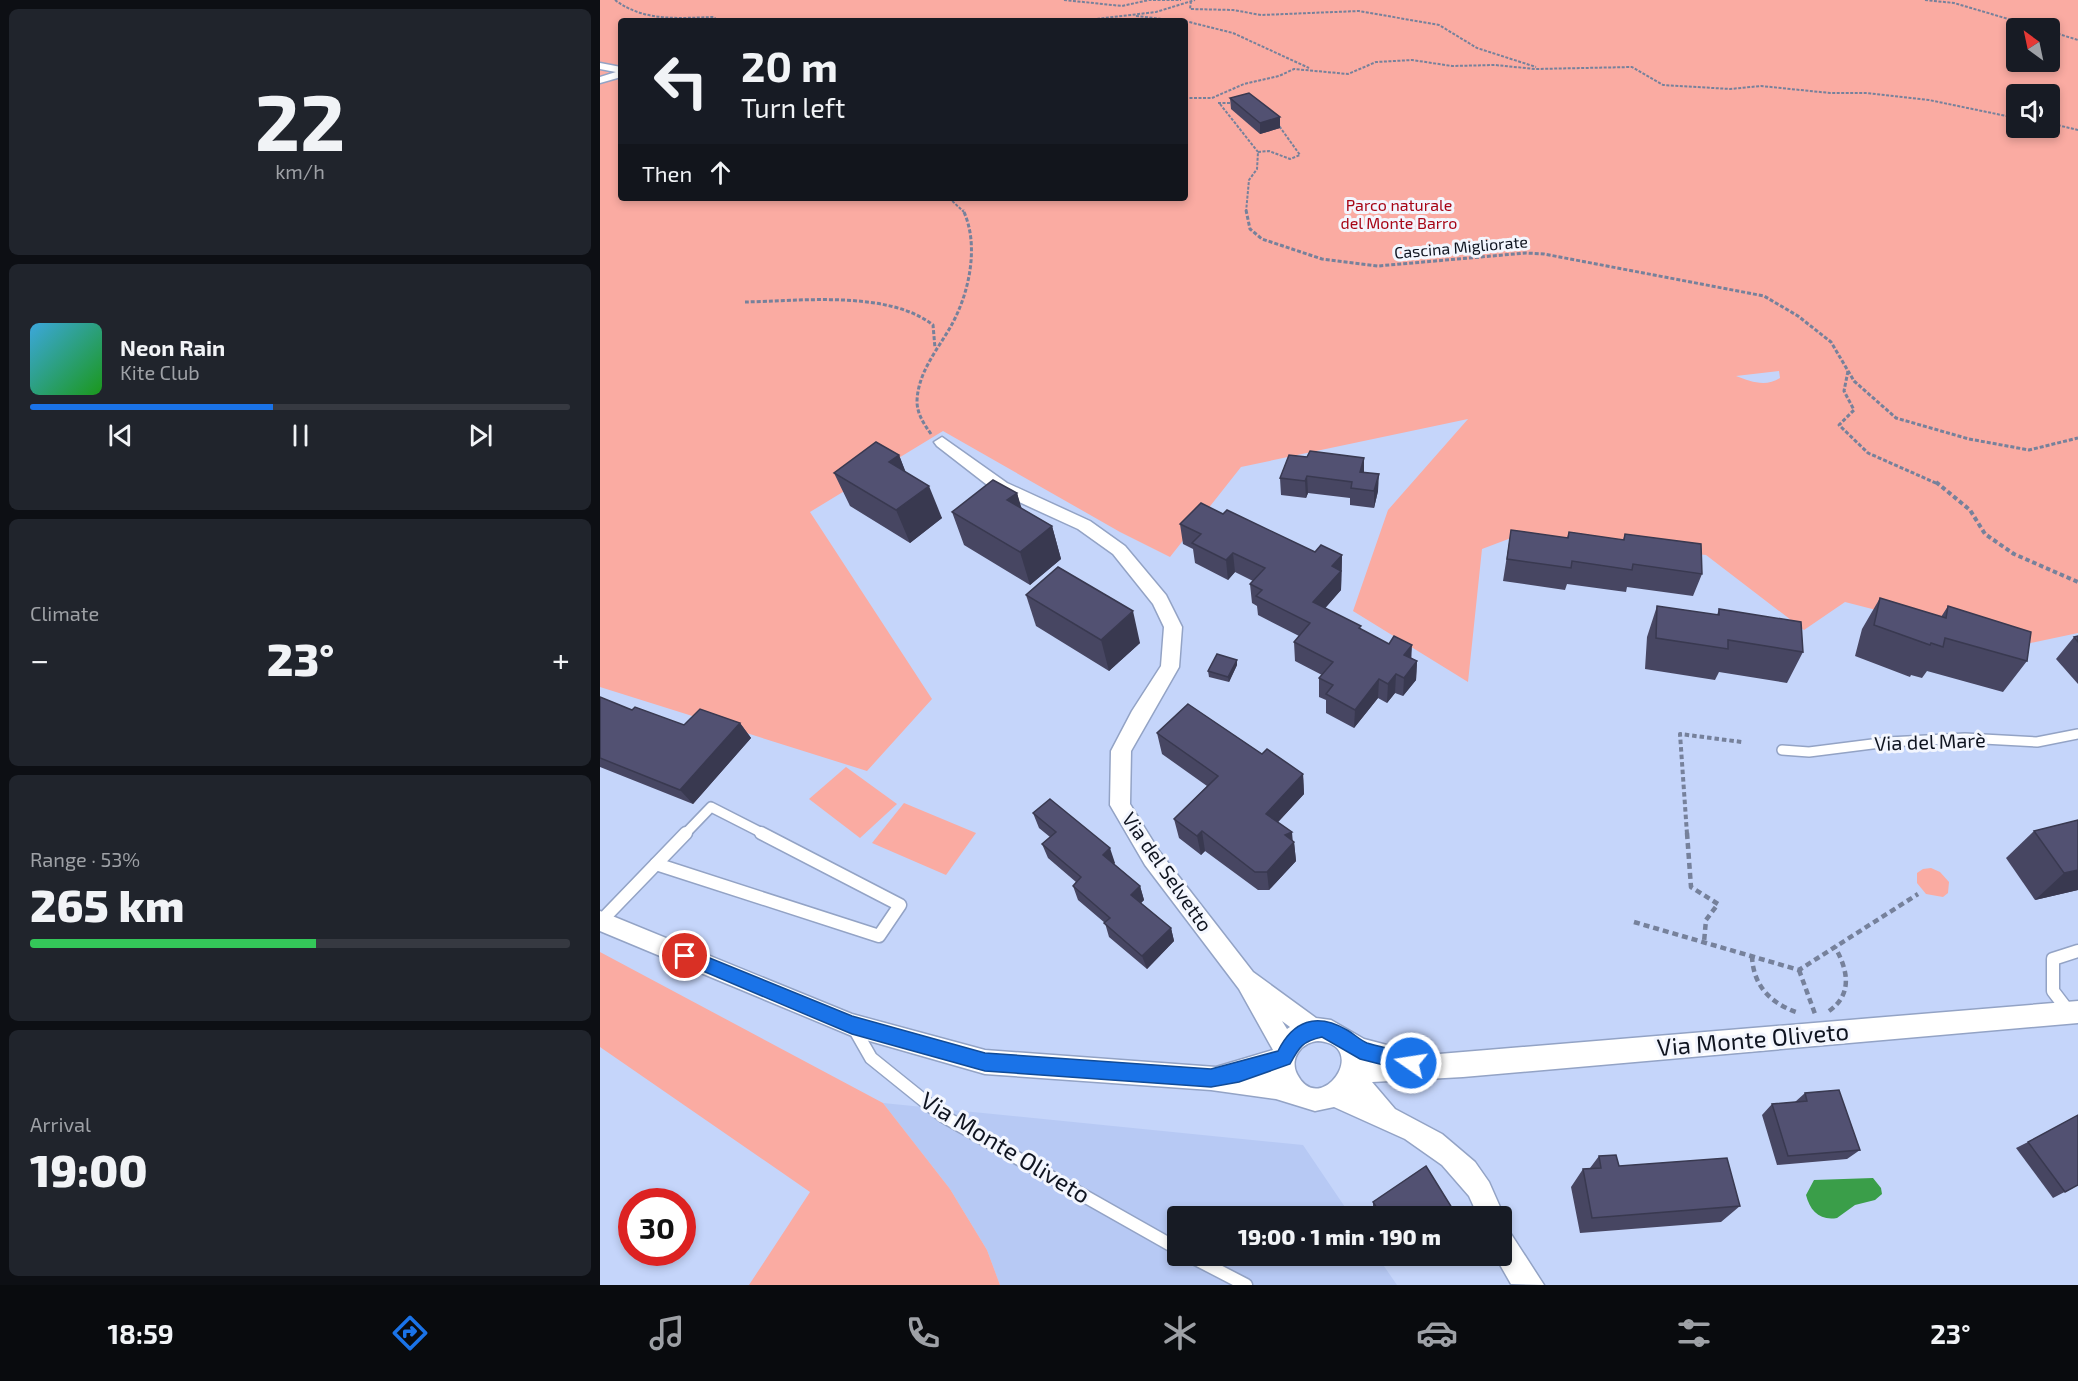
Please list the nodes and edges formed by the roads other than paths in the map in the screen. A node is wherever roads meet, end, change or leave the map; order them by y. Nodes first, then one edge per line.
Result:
1 (600, 66) edge
2 (618, 71) edge
3 (618, 73) edge
4 (600, 80) edge
5 (947, 448) road end
6 (2078, 734) edge
7 (1782, 750) dead end
8 (656, 864) junction
9 (600, 921) edge
10 (2078, 951) edge
11 (1245, 980) junction
12 (2074, 1013) edge
13 (852, 1025) junction
14 (1312, 1029) junction
15 (1346, 1042) junction
16 (1285, 1054) junction
17 (1428, 1067) junction
18 (1351, 1073) junction
19 (1211, 1078) junction
20 (1299, 1094) junction
21 (1334, 1095) junction
22 (1389, 1118) junction
23 (1486, 1206) edge
24 (1167, 1243) edge
25 (1512, 1261) edge
26 (1209, 1266) edge
27 (1245, 1285) edge
28 (1531, 1285) edge

1 - 2 street
3 - 4 street
5 - 11 street, Via del Selvetto
6 - 7 lane, Via del Marè
8 - 8 lane
8 - 9 lane
9 - 13 street
10 - 12 lane
11 - 14 street, Via del Selvetto
11 - 16 street
12 - 17 street, Via Monte Oliveto
13 - 19 street
13 - 24 lane, Via Monte Oliveto
14 - 15 street
14 - 16 street
15 - 17 street
15 - 18 street
16 - 19 street
16 - 20 street
17 - 18 street, Via Monte Oliveto
18 - 21 street
18 - 22 street
19 - 20 street
20 - 21 street
21 - 22 street
22 - 23 street
25 - 28 street
26 - 27 lane

